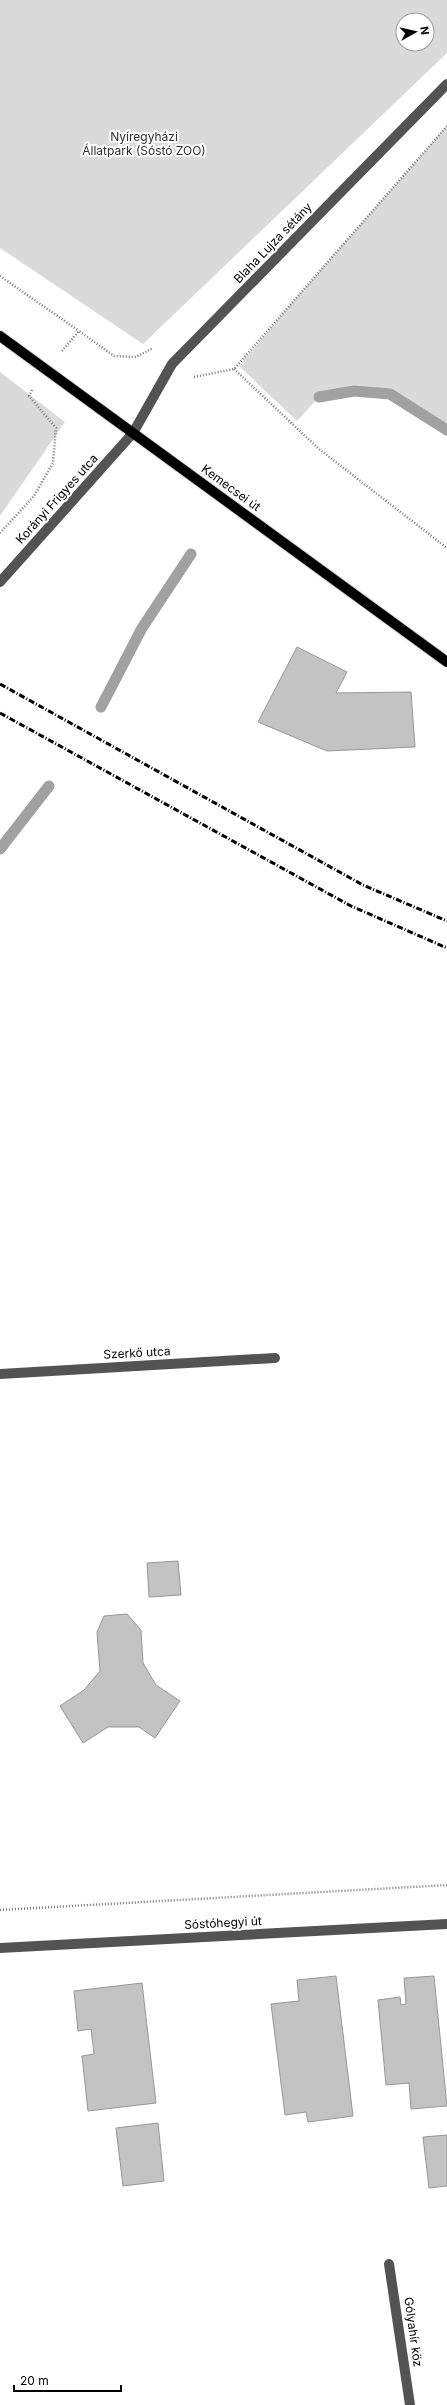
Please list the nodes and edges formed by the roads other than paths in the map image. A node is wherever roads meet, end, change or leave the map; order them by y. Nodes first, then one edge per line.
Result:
1 (447, 84) edge
2 (0, 336) edge
3 (134, 433) junction
4 (0, 582) edge
5 (447, 662) edge
6 (275, 1358) dead end
7 (0, 1374) edge
8 (447, 1924) edge
9 (0, 1948) edge
10 (390, 2264) dead end
11 (410, 2405) edge

1 - 3 street, Blaha Lujza sétány
2 - 3 main road, Kemecsei út
3 - 4 street, Korányi Frigyes utca
3 - 5 main road, Kemecsei út
6 - 7 street, Szerkő utca
8 - 9 street, Sóstóhegyi út
10 - 11 street, Gólyahír köz

